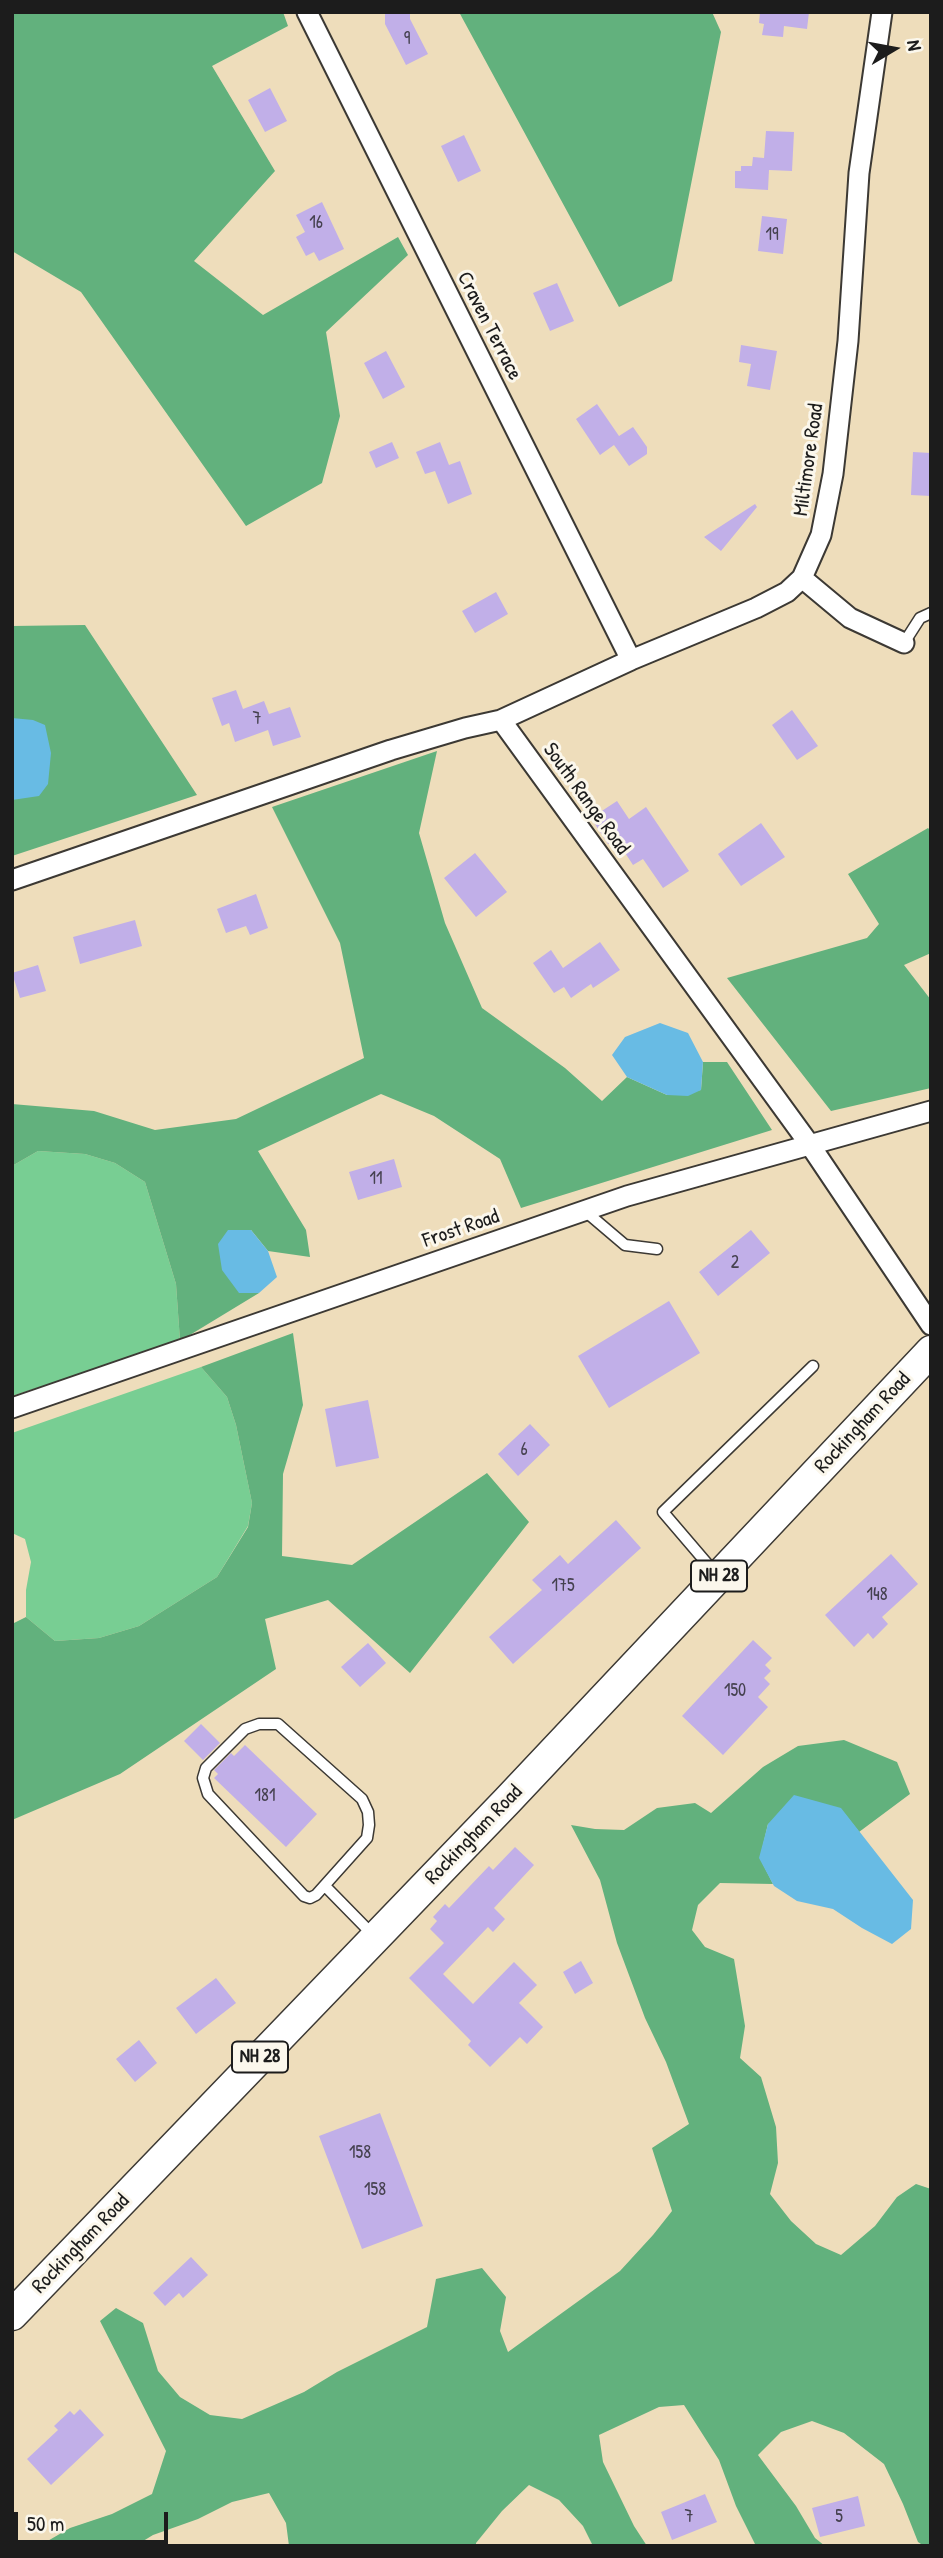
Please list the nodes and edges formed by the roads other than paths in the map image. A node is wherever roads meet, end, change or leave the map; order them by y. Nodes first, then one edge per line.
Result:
1 (307, 12) edge
2 (882, 12) edge
3 (802, 578) junction
4 (931, 613) edge
5 (904, 643) joint
6 (631, 660) junction
7 (501, 720) junction
8 (12, 880) edge
9 (931, 1111) edge
10 (810, 1144) junction
11 (585, 1210) junction
12 (657, 1249) dead end
13 (931, 1325) edge
14 (931, 1352) edge
15 (813, 1366) dead end
16 (12, 1408) edge
17 (719, 1577) junction
18 (325, 1886) junction
19 (376, 1937) junction
20 (12, 2315) edge

1 - 6 street, Craven Terrace
2 - 3 street, Miltimore Road
3 - 5 street
3 - 6 street, Miltimore Road
4 - 5 lane
6 - 7 street, Miltimore Road
7 - 8 street
7 - 10 street, South Range Road
9 - 10 street, Frost Road
10 - 11 street, Frost Road
10 - 13 street, South Range Road
11 - 12 lane
11 - 16 street, Frost Road
14 - 17 main road, Rockingham Road / NH 28
15 - 17 lane
17 - 19 main road, Rockingham Road / NH 28
18 - 18 lane
18 - 19 lane
19 - 20 main road, Rockingham Road / NH 28

